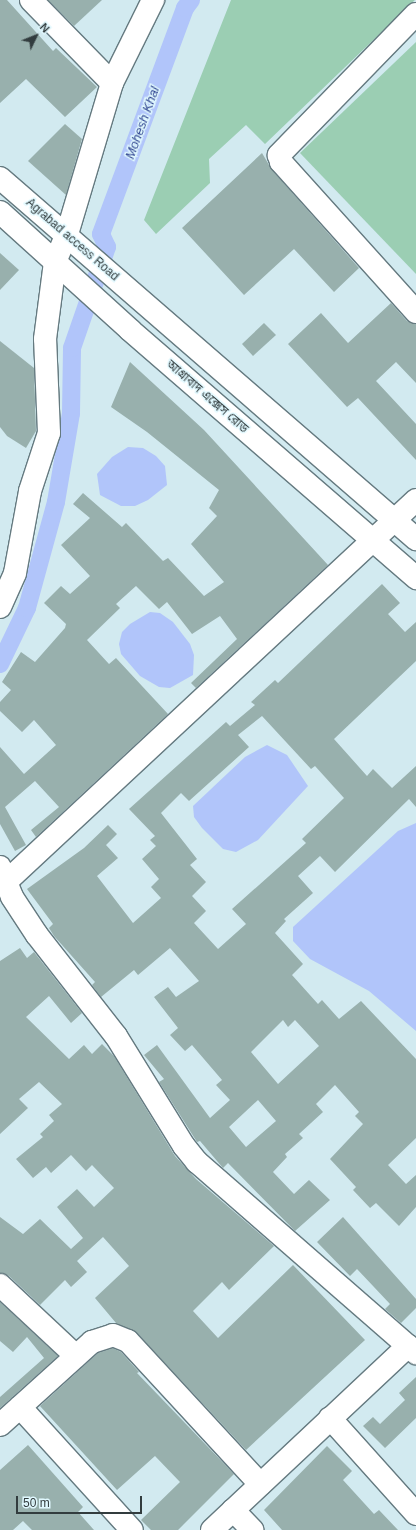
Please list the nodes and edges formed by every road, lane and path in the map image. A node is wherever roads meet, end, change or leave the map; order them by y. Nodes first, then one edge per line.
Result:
1 (31, 0) edge
2 (153, 0) edge
3 (416, 14) edge
4 (112, 83) junction
5 (0, 178) edge
6 (0, 212) edge
7 (72, 239) junction
8 (59, 266) junction
9 (416, 312) edge
10 (416, 500) edge
11 (394, 519) junction
12 (373, 539) junction
13 (416, 539) edge
14 (416, 578) edge
15 (0, 607) edge
16 (3, 874) edge
17 (0, 1285) edge
18 (412, 1349) edge
19 (76, 1356) junction
20 (20, 1407) junction
21 (330, 1418) junction
22 (0, 1425) edge
23 (260, 1484) junction
24 (233, 1510) junction
25 (416, 1514) edge
26 (132, 1530) edge
27 (212, 1530) edge
28 (252, 1530) edge

1 - 4 street
2 - 4 street
3 - 9 street
4 - 7 street
5 - 7 street, Agrabad access Road
6 - 8 street, আগ্রাবাদ এক্সেস রোড
7 - 8 street
7 - 11 street, Agrabad access Road
8 - 12 street, আগ্রাবাদ এক্সেস রোড
8 - 15 street
10 - 11 street
11 - 12 street
11 - 13 street
12 - 14 street, আগ্রাবাদ এক্সেস রোড
12 - 16 street
16 - 18 street
17 - 19 street
18 - 21 street
19 - 20 street
19 - 23 street
20 - 22 street
20 - 26 street
21 - 23 street
21 - 25 street
23 - 24 street
24 - 27 street
24 - 28 street

